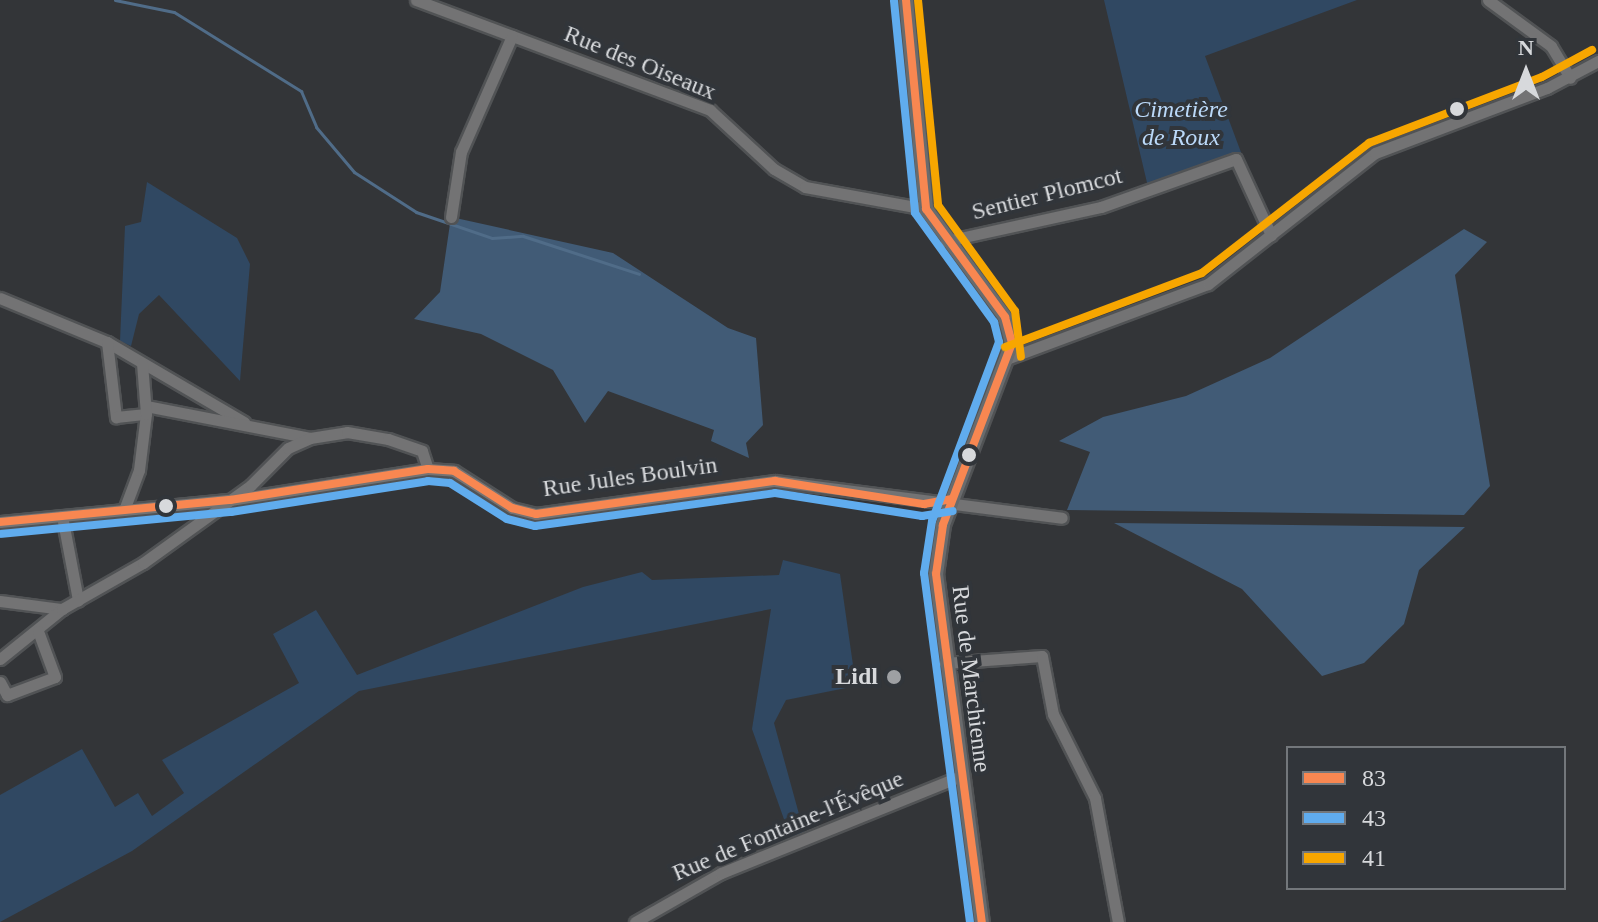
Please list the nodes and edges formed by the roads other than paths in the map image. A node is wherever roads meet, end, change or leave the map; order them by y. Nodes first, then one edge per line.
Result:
1 (416, 0) edge
2 (906, 0) edge
3 (1488, 0) edge
4 (512, 36) junction
5 (1598, 61) edge
6 (1570, 78) junction
7 (926, 209) junction
8 (451, 217) dead end
9 (1271, 235) junction
10 (946, 241) junction
11 (0, 298) edge
12 (107, 342) junction
13 (1009, 358) junction
14 (142, 363) junction
15 (146, 410) junction
16 (244, 422) junction
17 (310, 438) junction
18 (428, 469) junction
19 (951, 499) junction
20 (230, 500) junction
21 (124, 510) junction
22 (62, 516) junction
23 (1062, 518) dead end
24 (0, 522) edge
25 (78, 600) junction
26 (0, 601) edge
27 (62, 609) junction
28 (38, 631) junction
29 (0, 659) edge
30 (945, 663) junction
31 (0, 682) edge
32 (961, 776) junction
33 (635, 922) edge
34 (982, 922) edge
35 (1118, 922) edge

1 - 4 street, Rue des Oiseaux
2 - 7 main road
3 - 6 street
4 - 7 street, Rue des Oiseaux
4 - 8 street
5 - 6 street
6 - 9 street
7 - 10 main road
9 - 10 street, Sentier Plomcot
9 - 13 street
10 - 13 main road
11 - 12 street
12 - 14 street
12 - 15 street
13 - 19 main road, Rue de Marchienne
14 - 15 street
14 - 16 street
15 - 16 street
15 - 21 street
16 - 17 street
17 - 18 street
17 - 20 street
18 - 19 street, Rue Jules Boulvin
18 - 20 street, Rue Jules Boulvin
19 - 23 street, Rue Jules Boulvin
19 - 30 main road, Rue de Marchienne
20 - 21 street, Rue Jules Boulvin
20 - 25 street
21 - 22 street, Rue Jules Boulvin
22 - 24 street, Rue Jules Boulvin
22 - 25 street
25 - 27 street
26 - 27 street
27 - 28 street
28 - 29 street
28 - 31 street
30 - 32 main road, Rue de Marchienne
30 - 35 street
32 - 33 street, Rue de Fontaine-l'Évêque
32 - 34 main road, Rue de Marchienne

